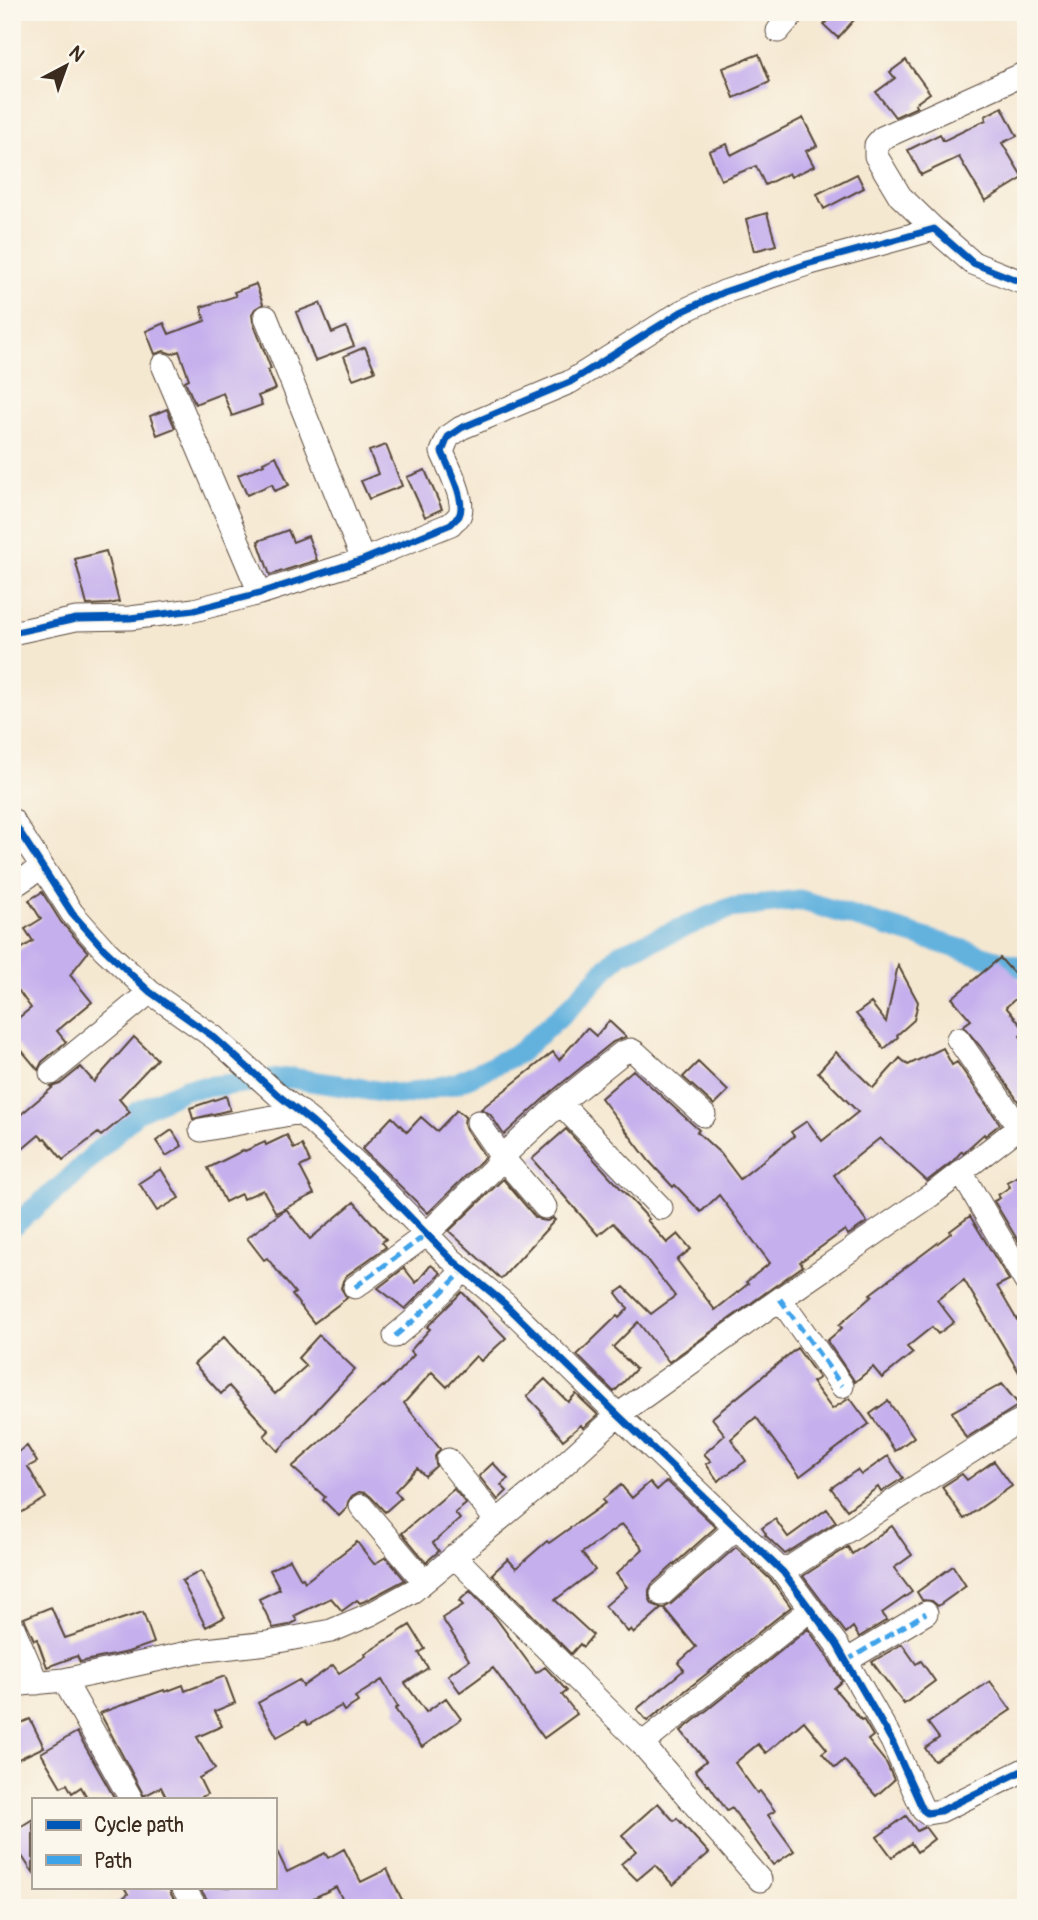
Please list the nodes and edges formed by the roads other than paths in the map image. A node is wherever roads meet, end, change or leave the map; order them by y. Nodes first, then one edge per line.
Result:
1 (794, 12) edge
2 (778, 30) dead end
3 (1026, 73) edge
4 (934, 229) junction
5 (1026, 284) edge
6 (266, 317) dead end
7 (163, 365) dead end
8 (363, 560) junction
9 (260, 593) junction
10 (12, 633) edge
11 (12, 820) edge
12 (41, 867) junction
13 (12, 887) edge
14 (150, 992) junction
15 (958, 1039) dead end
16 (51, 1073) dead end
17 (560, 1103) junction
18 (301, 1112) junction
19 (704, 1115) dead end
20 (478, 1122) dead end
21 (1022, 1125) edge
22 (201, 1130) dead end
23 (502, 1157) junction
24 (961, 1172) junction
25 (545, 1207) dead end
26 (661, 1208) dead end
27 (427, 1234) junction
28 (464, 1270) junction
29 (1026, 1282) edge
30 (355, 1287) dead end
31 (780, 1299) junction
32 (396, 1336) dead end
33 (842, 1386) dead end
34 (618, 1415) junction
35 (1026, 1418) edge
36 (448, 1460) dead end
37 (361, 1506) dead end
38 (496, 1520) junction
39 (736, 1528) junction
40 (454, 1556) junction
41 (783, 1572) junction
42 (424, 1581) junction
43 (662, 1594) dead end
44 (811, 1609) junction
45 (926, 1613) dead end
46 (12, 1625) edge
47 (846, 1661) junction
48 (64, 1680) junction
49 (37, 1683) junction
50 (12, 1685) edge
51 (642, 1744) junction
52 (1026, 1769) edge
53 (130, 1798) edge
54 (760, 1880) dead end
55 (185, 1888) edge
56 (196, 1908) edge

1 - 2 street
3 - 4 street
4 - 5 street
4 - 8 street
6 - 8 street
7 - 9 street
8 - 9 street
9 - 10 street
11 - 12 street
12 - 13 street
12 - 14 street
14 - 16 street
14 - 18 street
15 - 21 street
17 - 19 street
17 - 23 street
17 - 26 street
18 - 22 street
18 - 27 street
20 - 23 street
21 - 24 street
23 - 25 street
23 - 27 street
24 - 29 street
24 - 31 street
27 - 28 street
27 - 30 street
28 - 32 street
28 - 34 street
31 - 33 street
31 - 34 street
34 - 38 street
34 - 39 street
35 - 41 street
36 - 38 street
37 - 42 street
38 - 40 street
39 - 41 street
39 - 43 street
40 - 42 street
40 - 51 street
41 - 44 street
42 - 48 street
44 - 47 street
44 - 51 street
45 - 47 street
46 - 49 street
47 - 52 street
48 - 49 street
48 - 53 street
49 - 50 street
51 - 54 street
55 - 56 street

